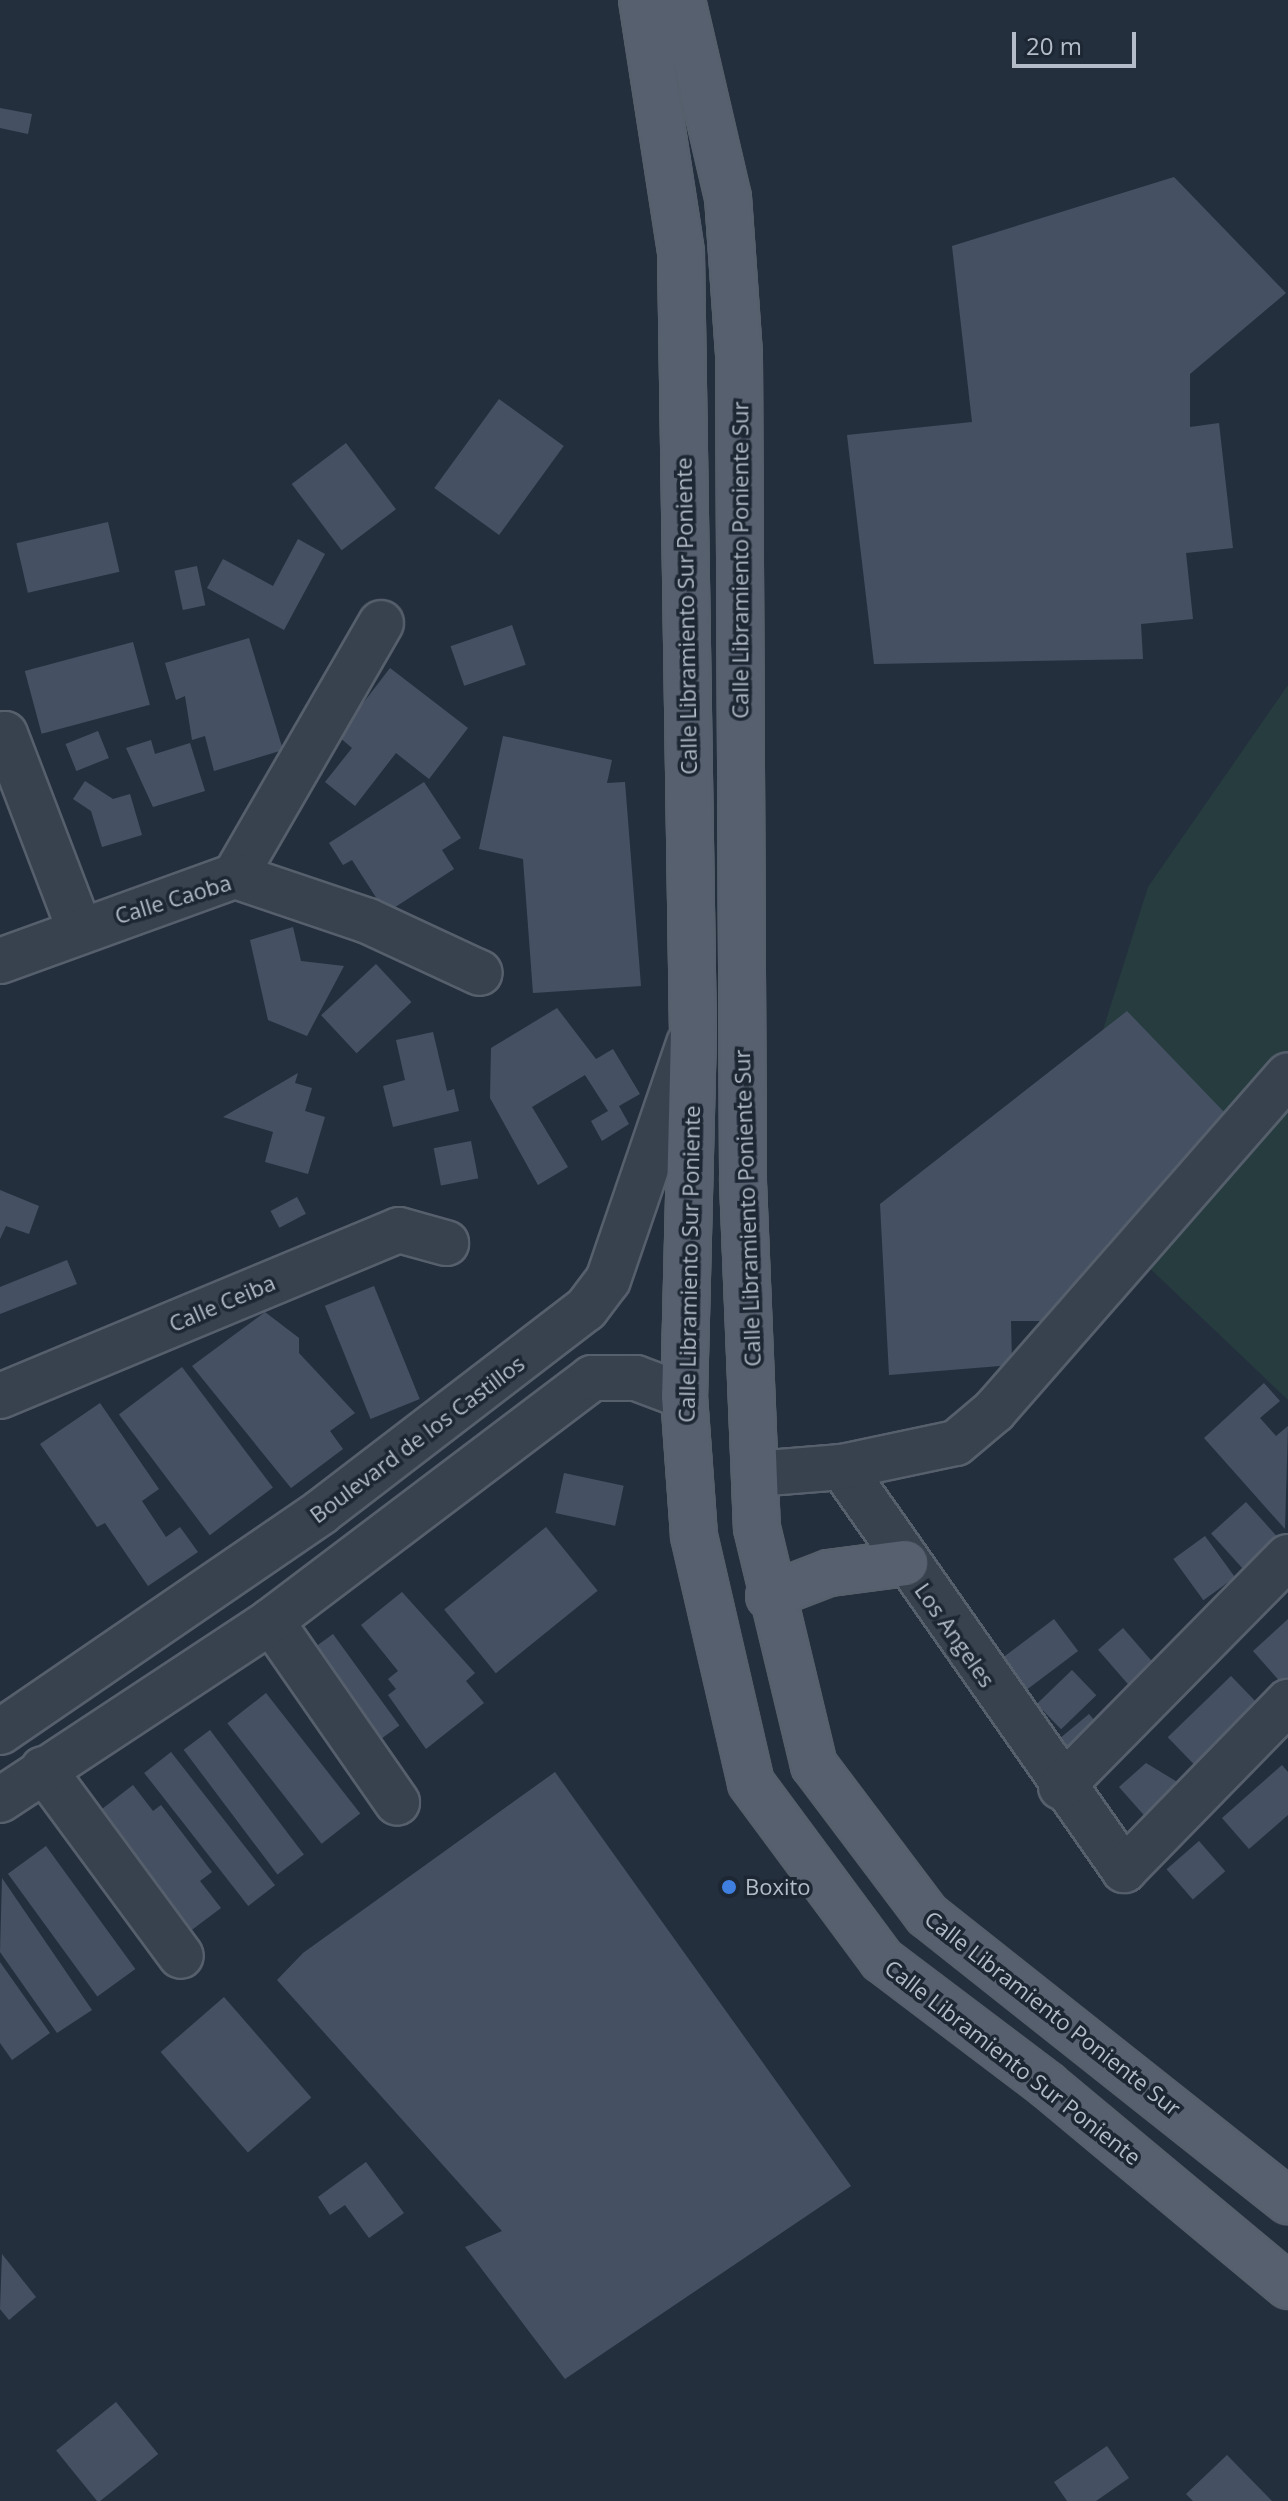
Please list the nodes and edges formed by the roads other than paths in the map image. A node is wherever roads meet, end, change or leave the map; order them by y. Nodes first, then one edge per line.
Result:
1 (642, 0) edge
2 (682, 0) edge
3 (381, 623) dead end
4 (0, 736) edge
5 (235, 876) junction
6 (79, 928) junction
7 (0, 961) edge
8 (480, 973) dead end
9 (693, 1033) junction
10 (1288, 1075) edge
11 (446, 1243) dead end
12 (0, 1396) edge
13 (684, 1396) junction
14 (842, 1467) junction
15 (755, 1474) junction
16 (1288, 1557) edge
17 (905, 1563) junction
18 (769, 1596) junction
19 (271, 1621) junction
20 (1288, 1702) edge
21 (0, 1732) edge
22 (43, 1769) junction
23 (1061, 1787) junction
24 (0, 1800) edge
25 (397, 1802) dead end
26 (181, 1956) dead end
27 (1288, 2201) edge
28 (1288, 2286) edge

1 - 9 main road, Calle Libramiento Sur Poniente
2 - 15 main road, Calle Libramiento Poniente Sur
3 - 5 street
4 - 6 street
5 - 6 street, Calle Caoba
5 - 8 street, Calle Caoba
6 - 7 street, Calle Caoba
9 - 13 main road, Calle Libramiento Sur Poniente
9 - 21 street, Boulevard de los Castillos
10 - 14 street
11 - 12 street, Calle Ceiba
13 - 19 street
13 - 28 main road, Calle Libramiento Sur Poniente
14 - 15 street
14 - 17 street, Los Angeles
15 - 18 main road, Calle Libramiento Poniente Sur
16 - 23 street
17 - 18 main road
17 - 23 street, Los Angeles
18 - 27 main road, Calle Libramiento Poniente Sur
19 - 22 street
19 - 25 street
20 - 23 street, Los Angeles
22 - 24 street
22 - 26 street

